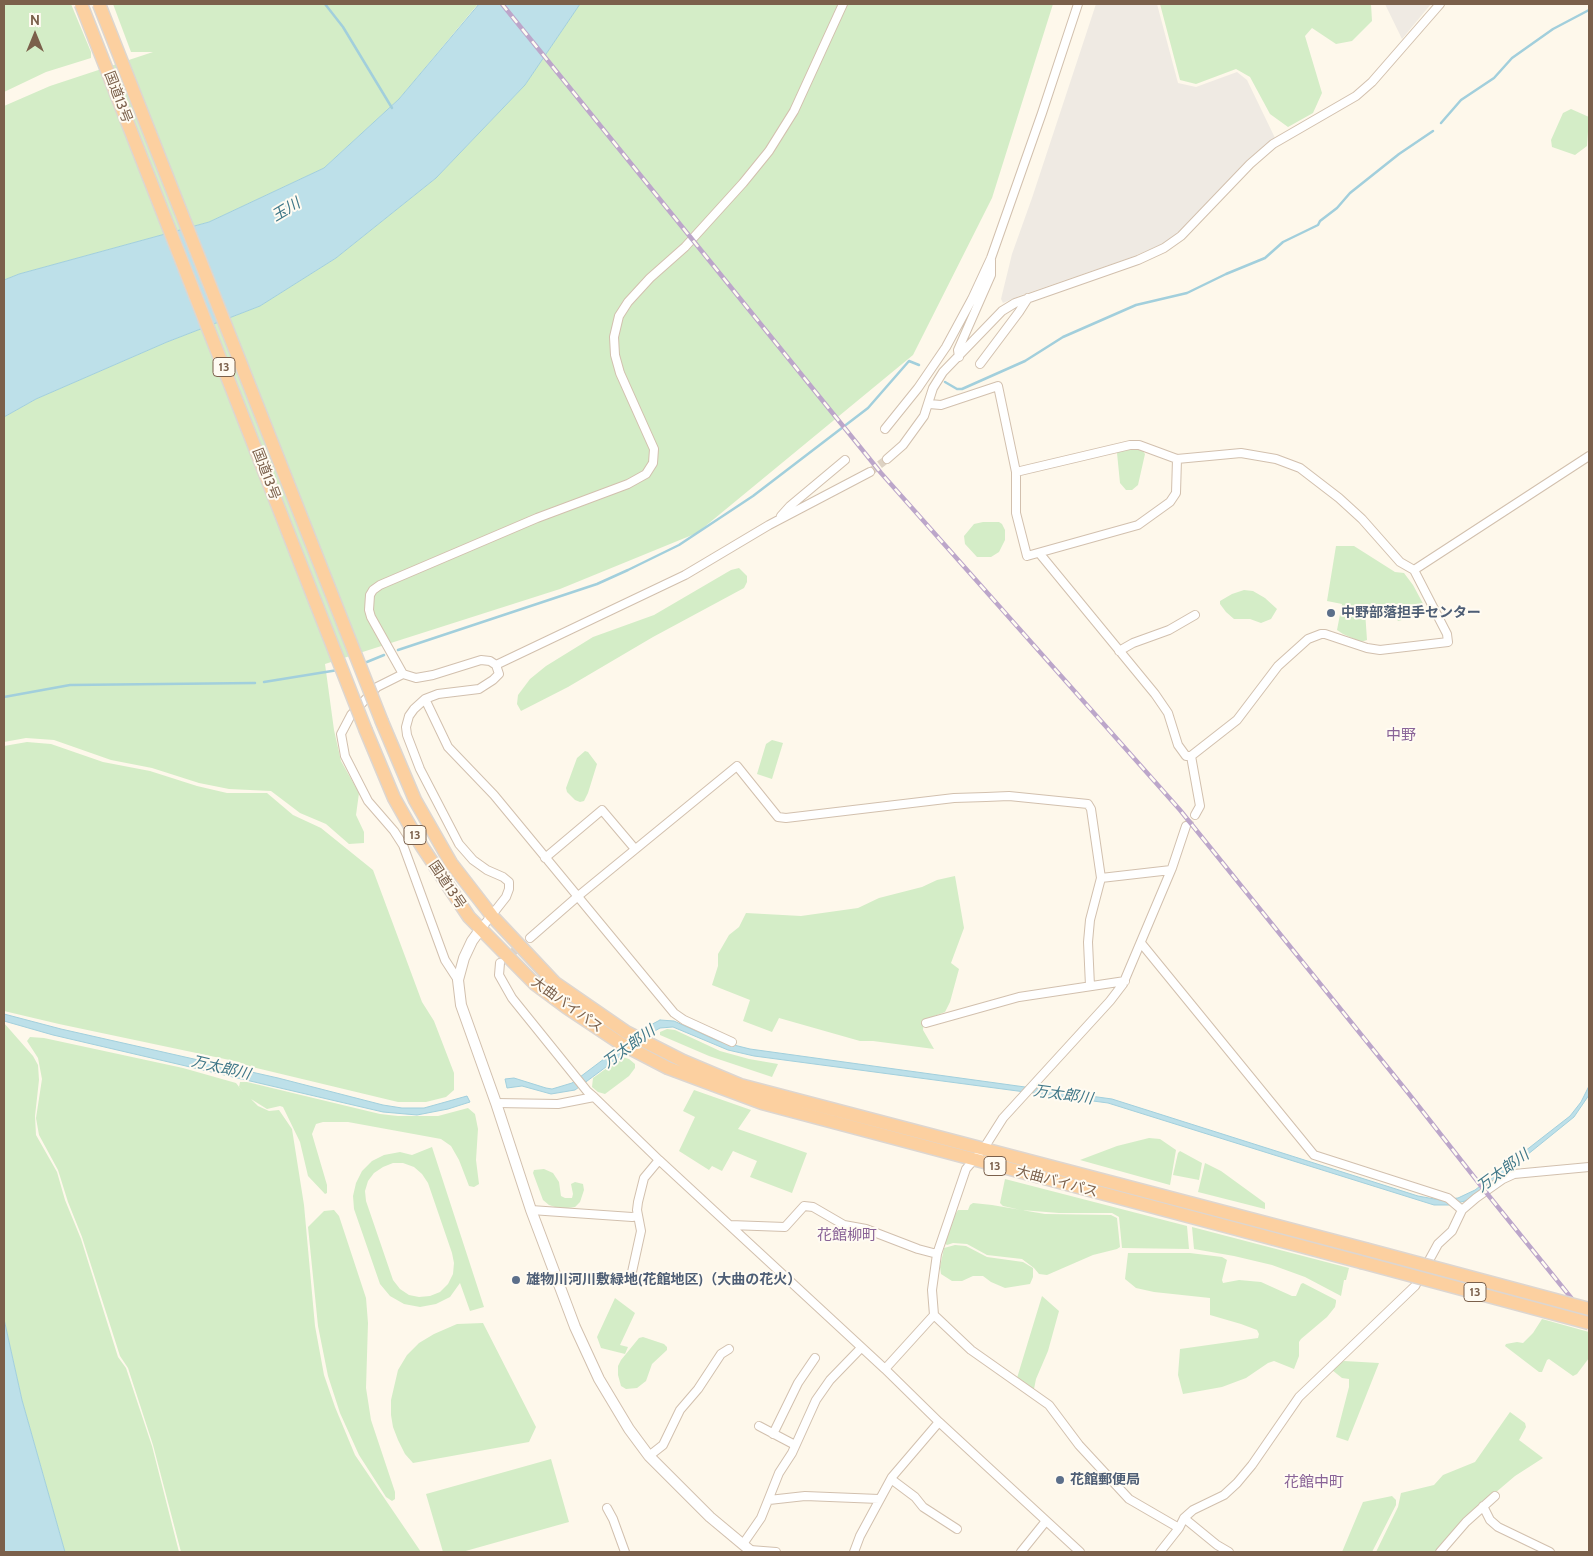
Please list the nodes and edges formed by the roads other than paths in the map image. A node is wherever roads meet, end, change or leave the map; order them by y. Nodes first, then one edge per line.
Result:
1 (81, 4) edge
2 (99, 4) edge
3 (844, 4) edge
4 (1078, 4) edge
5 (1440, 4) edge
6 (991, 258) junction
7 (1028, 298) junction
8 (959, 356) junction
9 (980, 364) dead end
10 (929, 404) junction
11 (885, 429) dead end
12 (1589, 456) edge
13 (887, 459) tunnel mouth
14 (1177, 459) junction
15 (845, 460) dead end
16 (870, 472) tunnel mouth
17 (1016, 472) junction
18 (777, 521) junction
19 (1040, 554) junction
20 (1414, 570) junction
21 (1195, 615) dead end
22 (1119, 651) junction
23 (496, 665) junction
24 (403, 674) junction
25 (425, 699) junction
26 (1191, 756) junction
27 (1194, 815) tunnel mouth
28 (407, 821) junction
29 (1186, 826) tunnel mouth
30 (394, 832) junction
31 (635, 849) junction
32 (545, 858) junction
33 (1171, 870) junction
34 (1102, 878) junction
35 (577, 897) junction
36 (492, 916) junction
37 (480, 930) junction
38 (530, 938) tunnel mouth
39 (1141, 943) junction
40 (500, 964) dead end
41 (458, 980) junction
42 (1125, 981) junction
43 (1090, 986) junction
44 (926, 1023) dead end
45 (732, 1042) dead end
46 (594, 1098) junction
47 (496, 1103) junction
48 (984, 1148) junction
49 (659, 1160) junction
50 (974, 1160) junction
51 (1589, 1167) edge
52 (1460, 1207) junction
53 (531, 1210) junction
54 (638, 1216) junction
55 (730, 1226) junction
56 (937, 1254) junction
57 (632, 1272) dead end
58 (1589, 1309) edge
59 (934, 1315) junction
60 (1589, 1323) edge
61 (861, 1348) junction
62 (729, 1349) dead end
63 (815, 1358) dead end
64 (885, 1369) junction
65 (939, 1422) junction
66 (759, 1426) dead end
67 (773, 1434) junction
68 (795, 1445) junction
69 (649, 1456) junction
70 (890, 1479) junction
71 (1495, 1496) dead end
72 (879, 1499) junction
73 (769, 1500) junction
74 (1483, 1506) junction
75 (606, 1508) dead end
76 (1184, 1518) junction
77 (1046, 1521) junction
78 (1179, 1528) junction
79 (957, 1529) dead end
80 (748, 1549) edge
81 (1078, 1551) edge
82 (625, 1552) edge
83 (776, 1552) edge
84 (854, 1552) edge
85 (1021, 1552) edge
86 (1160, 1552) edge
87 (1229, 1552) edge
88 (1440, 1552) edge
89 (1550, 1552) edge

1 - 28 highway, 国道13号 / 13, bridge
2 - 36 highway, 国道13号 / 13, bridge
3 - 24 street
4 - 6 street
5 - 7 street
6 - 8 street
6 - 11 street
7 - 8 street
7 - 9 street
8 - 10 street
10 - 13 street
10 - 17 street
12 - 20 street
14 - 17 street
14 - 19 street
14 - 20 street
15 - 18 street
16 - 18 street
17 - 19 street
18 - 23 street
19 - 22 street
20 - 26 street
21 - 22 street
22 - 26 street
23 - 24 street
23 - 25 street
24 - 30 street
25 - 32 street
25 - 36 street
26 - 27 street
28 - 30 street
28 - 37 highway, 国道13号 / 13
29 - 33 street
30 - 41 street
31 - 32 street
31 - 34 street
31 - 35 street
32 - 35 street
33 - 34 street
33 - 39 street
34 - 43 street
35 - 38 street
35 - 45 street
36 - 37 street
36 - 48 highway, 大曲バイパス / 13
37 - 41 street
37 - 50 highway, 大曲バイパス / 13
39 - 42 street
39 - 52 street
40 - 46 street
41 - 47 street
42 - 43 street
42 - 48 street
43 - 44 street
46 - 47 street
46 - 49 street
47 - 53 street
48 - 50 street
48 - 58 highway, 大曲バイパス / 13, bridge
49 - 54 street
49 - 55 street
50 - 56 street
50 - 60 highway, 大曲バイパス / 13, bridge
51 - 52 street
52 - 76 street
53 - 54 street
53 - 69 street
54 - 57 street
55 - 56 street
55 - 61 street
56 - 59 street
59 - 64 street
59 - 78 street
61 - 64 street
61 - 68 street
62 - 69 street
63 - 67 street
64 - 65 street
65 - 70 street
65 - 77 street
66 - 67 street
67 - 68 street
68 - 73 street
69 - 80 street
70 - 72 street
70 - 79 street
71 - 74 street
72 - 73 street
72 - 84 street
73 - 80 street
74 - 88 street
74 - 89 street
75 - 82 street
76 - 78 street
76 - 87 street
77 - 81 street
77 - 85 street
78 - 86 street
80 - 83 street

